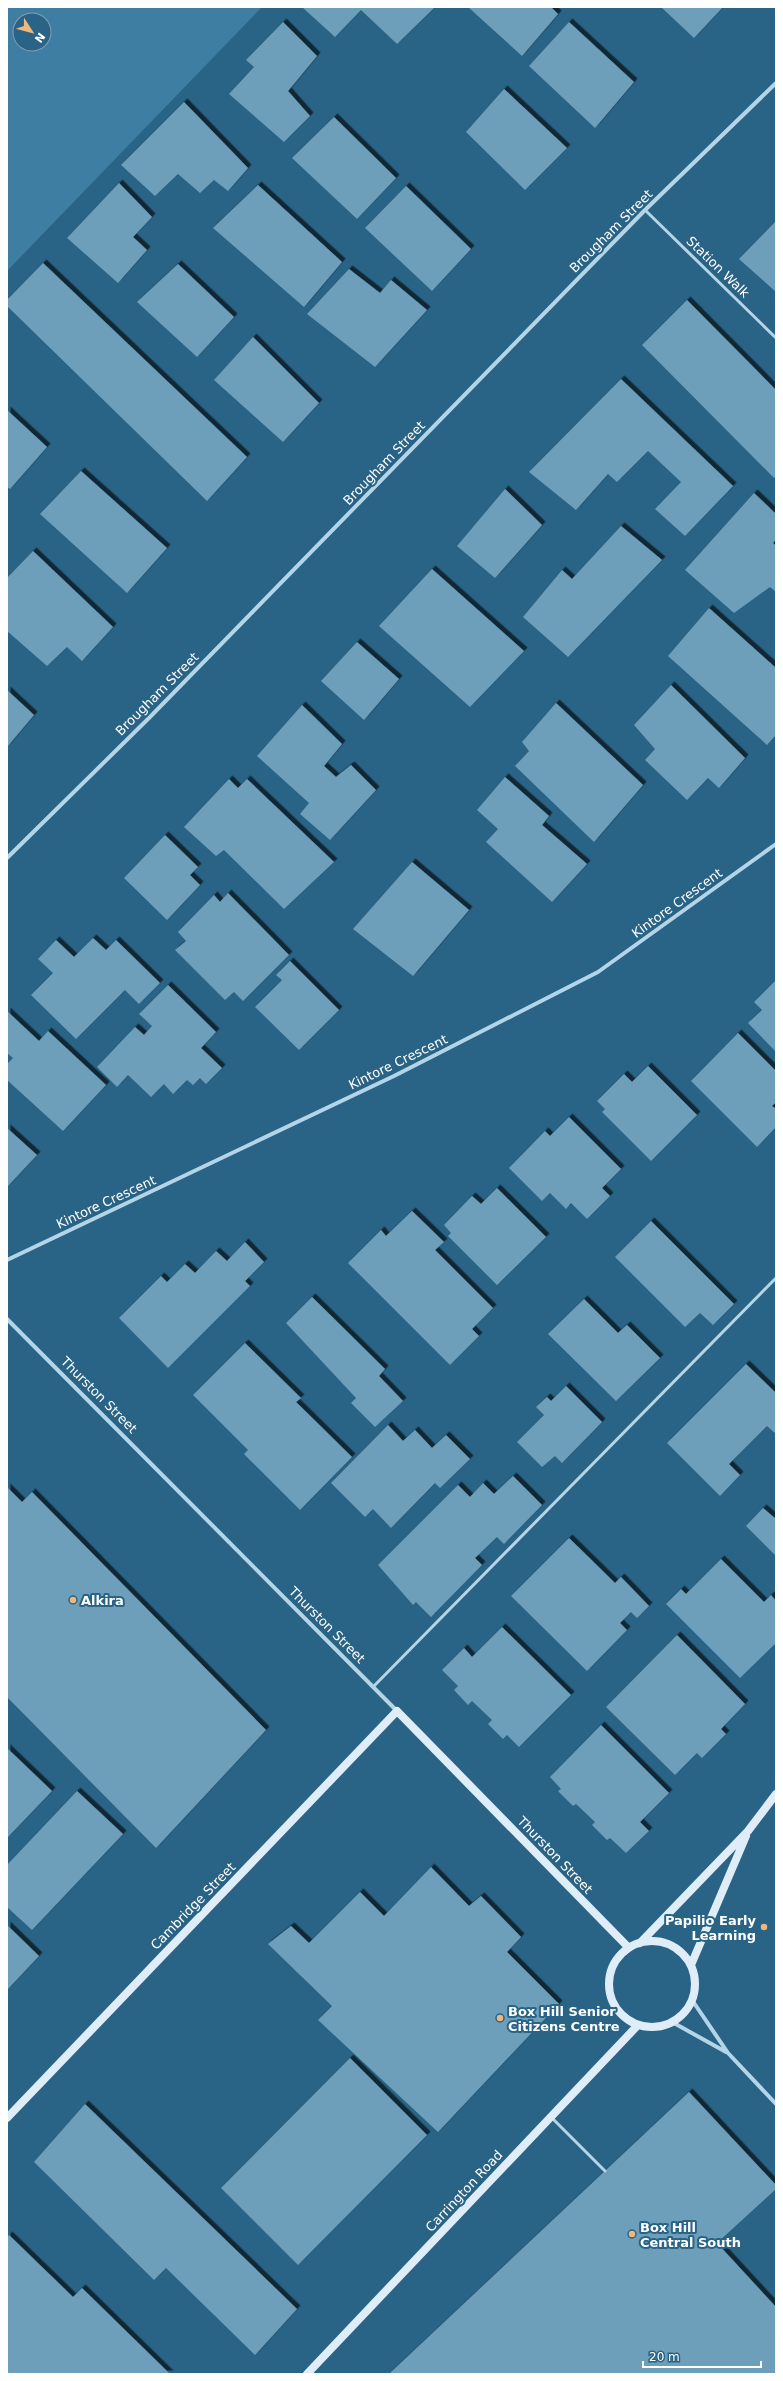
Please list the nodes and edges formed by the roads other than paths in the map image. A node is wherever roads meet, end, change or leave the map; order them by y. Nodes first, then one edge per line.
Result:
1 (776, 83) edge
2 (645, 210) junction
3 (776, 338) edge
4 (776, 844) edge
5 (7, 858) edge
6 (7, 1260) edge
7 (776, 1278) edge
8 (7, 1320) edge
9 (372, 1688) junction
10 (397, 1711) junction
11 (776, 1794) edge
12 (748, 1831) junction
13 (640, 1943) junction
14 (629, 1948) junction
15 (691, 1965) junction
16 (692, 2000) junction
17 (672, 2022) junction
18 (638, 2025) junction
19 (728, 2053) junction
20 (776, 2104) edge
21 (550, 2117) junction
22 (7, 2118) edge
23 (605, 2171) dead end
24 (307, 2374) edge

1 - 2 street, Brougham Street
2 - 3 lane, Station Walk
2 - 5 street, Brougham Street
4 - 6 street, Kintore Crescent
7 - 9 lane
8 - 9 street, Thurston Street
9 - 10 street, Thurston Street
10 - 14 street, Thurston Street
10 - 22 street, Cambridge Street
11 - 12 street
12 - 13 street
12 - 15 street
13 - 14 street
13 - 15 street
14 - 18 street
15 - 16 street
16 - 17 street
16 - 19 street
17 - 18 street
17 - 19 street
18 - 21 street, Carrington Road
19 - 20 street
21 - 23 lane
21 - 24 street, Carrington Road

